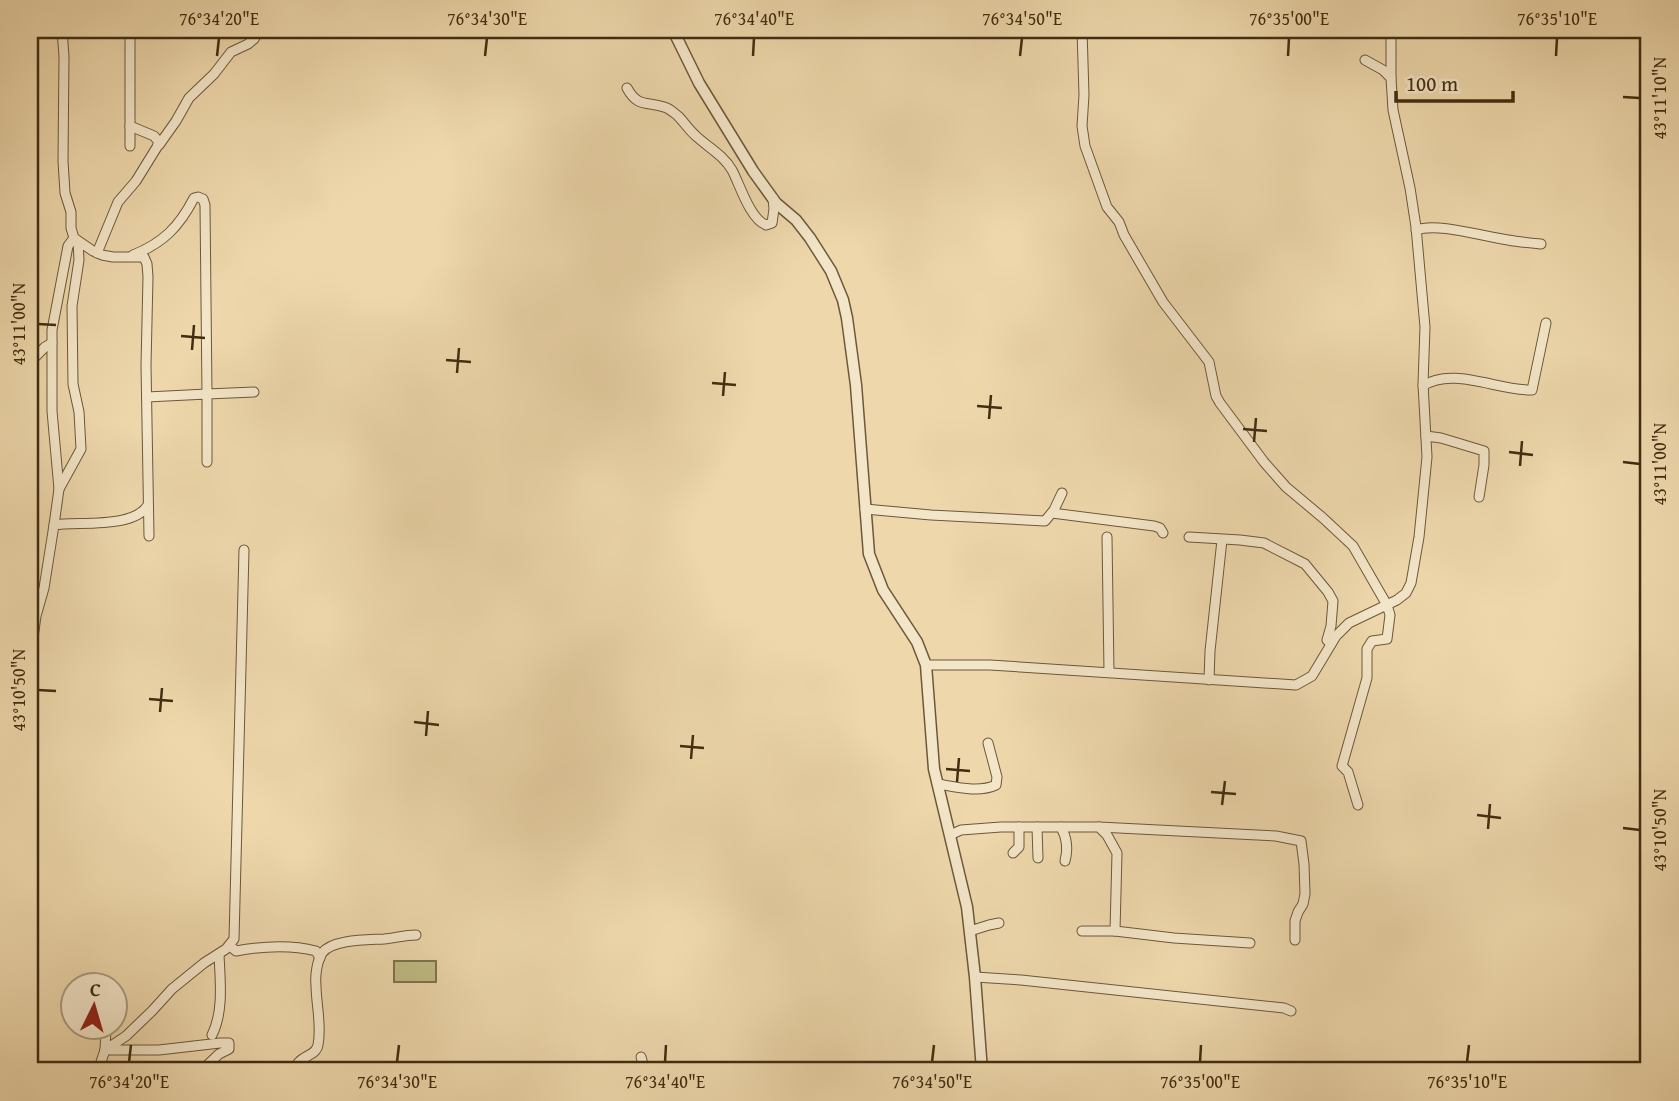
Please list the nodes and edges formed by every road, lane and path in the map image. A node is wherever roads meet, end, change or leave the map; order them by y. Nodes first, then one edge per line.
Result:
1 (62, 30) edge
2 (130, 30) edge
3 (259, 30) edge
4 (673, 30) edge
5 (1082, 30) edge
6 (1391, 30) edge
7 (1365, 60) dead end
8 (1391, 78) junction
9 (628, 88) dead end
10 (130, 126) junction
11 (130, 146) dead end
12 (158, 147) junction
13 (773, 198) junction
14 (1416, 230) junction
15 (76, 239) junction
16 (1541, 244) dead end
17 (97, 253) junction
18 (130, 256) junction
19 (1546, 323) dead end
20 (52, 343) junction
21 (30, 362) edge
22 (1423, 386) junction
23 (254, 392) dead end
24 (207, 394) junction
25 (147, 397) junction
26 (1426, 436) junction
27 (207, 462) dead end
28 (59, 489) junction
29 (1062, 493) dead end
30 (1479, 497) dead end
31 (149, 503) junction
32 (865, 509) junction
33 (1052, 513) junction
34 (54, 525) junction
35 (1163, 533) dead end
36 (149, 536) dead end
37 (1107, 537) dead end
38 (1189, 537) dead end
39 (1222, 540) junction
40 (244, 550) dead end
41 (1387, 605) junction
42 (1331, 645) junction
43 (30, 660) edge
44 (926, 665) junction
45 (1109, 672) junction
46 (1209, 680) junction
47 (988, 743) dead end
48 (938, 784) junction
49 (1358, 805) dead end
50 (1019, 827) junction
51 (1037, 827) junction
52 (1061, 827) junction
53 (1098, 827) junction
54 (950, 835) junction
55 (1013, 853) dead end
56 (1038, 858) dead end
57 (1065, 861) dead end
58 (999, 923) dead end
59 (970, 931) junction
60 (1082, 931) dead end
61 (1115, 931) junction
62 (416, 934) dead end
63 (1295, 940) dead end
64 (1250, 943) dead end
65 (230, 946) junction
66 (219, 954) junction
67 (320, 958) junction
68 (975, 977) junction
69 (1291, 1011) dead end
70 (212, 1035) dead end
71 (105, 1042) edge
72 (105, 1050) junction
73 (642, 1057) dead end
74 (98, 1071) edge
75 (201, 1071) edge
76 (293, 1071) edge
77 (645, 1071) edge
78 (982, 1071) edge

1 - 15 street
2 - 10 street
3 - 12 street
4 - 13 street
5 - 41 street
6 - 8 street
7 - 8 street
8 - 14 street
9 - 13 street
10 - 11 street
10 - 12 street
12 - 17 street
13 - 32 street
14 - 16 street
14 - 22 street
15 - 17 street
15 - 20 street
15 - 28 street
17 - 18 street
18 - 24 street
18 - 25 street
19 - 22 street
20 - 21 street
20 - 28 street
22 - 26 street
23 - 24 street
24 - 25 street
24 - 27 street
25 - 31 street
26 - 30 street
26 - 41 street
28 - 34 street
29 - 33 street
31 - 34 street
31 - 36 street
32 - 33 street
32 - 44 street
33 - 35 street
34 - 43 street
37 - 45 street
38 - 39 street
39 - 42 street
39 - 46 street
40 - 65 street
41 - 42 street
41 - 49 street
42 - 46 street
44 - 45 street
44 - 48 street
45 - 46 street
47 - 48 street
48 - 54 street
50 - 51 street
50 - 54 street
50 - 55 street
51 - 52 street
51 - 56 street
52 - 53 street
52 - 57 street
53 - 61 street
53 - 63 street
54 - 59 street
58 - 59 street
59 - 68 street
60 - 61 street
61 - 64 street
62 - 67 street
65 - 66 street
65 - 67 street
66 - 70 street
66 - 72 street
67 - 76 street
68 - 69 street
68 - 78 street
71 - 72 street
72 - 74 street
72 - 75 street
73 - 77 street

